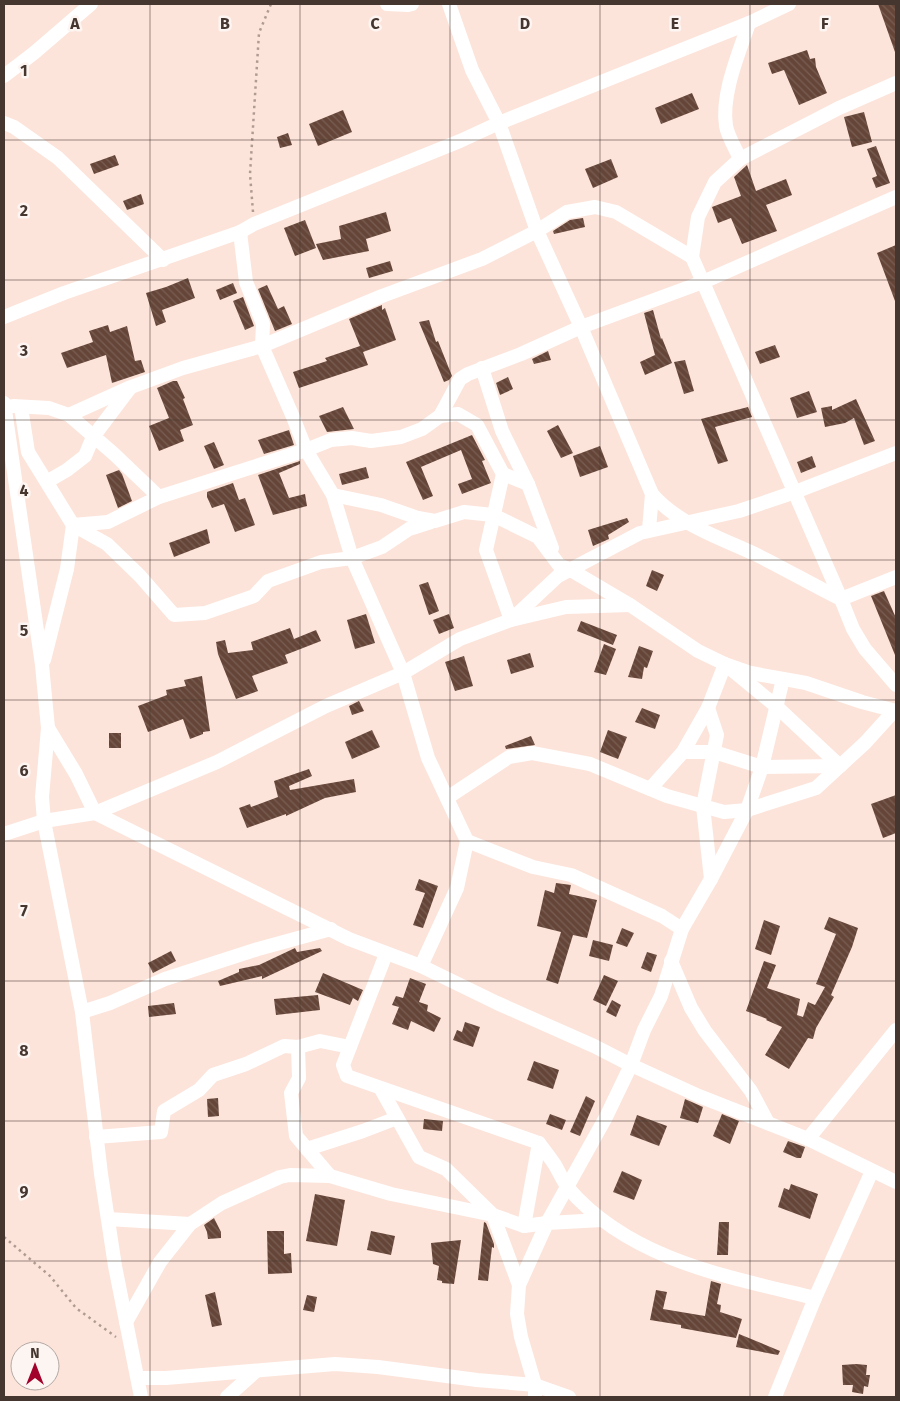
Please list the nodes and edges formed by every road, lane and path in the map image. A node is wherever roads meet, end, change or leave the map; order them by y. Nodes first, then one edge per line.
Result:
1 (91, 4) edge
2 (271, 4) edge
3 (387, 4) edge
4 (412, 4) edge
5 (449, 4) edge
6 (789, 4) edge
7 (749, 23) junction
8 (4, 76) edge
9 (896, 83) edge
10 (4, 123) edge
11 (499, 123) junction
12 (740, 159) junction
13 (896, 197) edge
14 (254, 224) junction
15 (536, 231) junction
16 (240, 232) junction
17 (692, 257) junction
18 (163, 260) junction
19 (703, 282) junction
20 (4, 317) edge
21 (581, 327) junction
22 (262, 346) junction
23 (482, 368) junction
24 (131, 387) junction
25 (4, 405) edge
26 (21, 407) junction
27 (69, 415) junction
28 (440, 416) junction
29 (477, 425) junction
30 (502, 431) junction
31 (94, 437) junction
32 (306, 450) junction
33 (896, 453) edge
34 (495, 461) junction
35 (503, 474) junction
36 (48, 481) junction
37 (528, 484) junction
38 (795, 492) junction
39 (652, 494) junction
40 (333, 495) junction
41 (159, 497) junction
42 (493, 515) junction
43 (435, 521) junction
44 (688, 523) junction
45 (73, 525) junction
46 (649, 530) junction
47 (352, 558) junction
48 (564, 567) junction
49 (896, 577) edge
50 (842, 599) junction
51 (630, 605) junction
52 (511, 620) junction
53 (725, 664) junction
54 (42, 665) junction
55 (403, 673) junction
56 (783, 679) junction
57 (896, 685) edge
58 (776, 706) junction
59 (708, 708) junction
60 (895, 711) edge
61 (48, 728) junction
62 (683, 752) junction
63 (714, 752) junction
64 (840, 766) junction
65 (762, 767) junction
66 (650, 789) junction
67 (447, 798) junction
68 (702, 806) junction
69 (747, 810) junction
70 (95, 813) junction
71 (44, 821) junction
72 (4, 834) edge
73 (467, 841) junction
74 (711, 879) junction
75 (331, 929) junction
76 (682, 929) junction
77 (386, 954) junction
78 (671, 961) junction
79 (421, 966) junction
80 (82, 1012) junction
81 (896, 1031) edge
82 (298, 1047) junction
83 (350, 1047) junction
84 (631, 1065) junction
85 (381, 1089) junction
86 (397, 1118) junction
87 (768, 1123) junction
88 (96, 1137) junction
89 (808, 1139) junction
90 (539, 1143) junction
91 (307, 1149) junction
92 (872, 1170) junction
93 (330, 1176) junction
94 (896, 1182) edge
95 (568, 1187) junction
96 (493, 1215) junction
97 (108, 1219) junction
98 (602, 1220) junction
99 (547, 1222) junction
100 (190, 1224) junction
101 (524, 1226) junction
102 (4, 1237) edge
103 (519, 1285) junction
104 (815, 1298) junction
105 (126, 1322) junction
106 (132, 1349) junction
107 (256, 1371) junction
108 (138, 1378) junction
109 (535, 1391) edge
110 (141, 1397) edge
111 (227, 1397) edge
112 (569, 1397) edge
113 (775, 1397) edge

1 - 8 street
2 - 14 path
3 - 4 street
5 - 11 street
6 - 7 street
7 - 11 street
7 - 12 street
9 - 12 street
10 - 18 street
11 - 14 street
11 - 15 street
12 - 17 street
13 - 19 street
14 - 16 street
15 - 17 street
15 - 21 street
15 - 22 street
16 - 18 street
16 - 22 street
17 - 19 street
18 - 20 street
19 - 21 street
19 - 38 street
21 - 23 street
21 - 39 street
22 - 24 street
22 - 32 street
23 - 28 street
23 - 30 street
24 - 27 street
24 - 31 street
25 - 26 street
25 - 54 street
26 - 27 street
26 - 36 street
27 - 31 street
28 - 29 street
28 - 32 street
29 - 30 street
29 - 34 street
30 - 34 street
30 - 37 street
31 - 36 street
31 - 41 street
32 - 40 street
32 - 41 street
33 - 38 street
34 - 35 street
35 - 37 street
35 - 42 street
36 - 45 street
37 - 48 street
38 - 44 street
38 - 50 street
39 - 44 street
39 - 46 street
40 - 43 street
40 - 47 street
41 - 45 street
42 - 43 street
42 - 48 street
42 - 52 street
43 - 47 street
44 - 46 street
44 - 50 street
45 - 47 street
45 - 54 street
46 - 48 street
47 - 55 street
48 - 51 street
48 - 52 street
49 - 50 street
50 - 57 street
51 - 52 street
51 - 53 street
52 - 55 street
53 - 56 street
53 - 58 street
53 - 59 street
54 - 61 street
55 - 67 street
55 - 70 street
56 - 58 street
56 - 60 street
58 - 64 street
58 - 65 street
59 - 62 street
59 - 63 street
60 - 64 street
61 - 70 street
61 - 71 street
62 - 63 street
62 - 66 street
63 - 65 street
63 - 68 street
64 - 65 street
64 - 69 street
65 - 69 street
66 - 67 street
66 - 68 street
67 - 73 street
68 - 69 street
68 - 74 street
69 - 74 street
70 - 71 street
70 - 75 street
71 - 72 street
71 - 80 street
73 - 76 street
73 - 79 street
74 - 76 street
75 - 77 street
75 - 80 street
76 - 78 street
77 - 79 street
77 - 83 street
78 - 84 street
78 - 87 street
79 - 84 street
80 - 88 street
81 - 89 street
82 - 83 street
82 - 88 street
82 - 91 street
83 - 85 street
84 - 87 street
84 - 95 street
85 - 86 street
85 - 90 street
86 - 91 street
86 - 96 street
87 - 89 street
88 - 97 street
89 - 92 street
90 - 95 street
90 - 101 street
91 - 93 street
92 - 94 street
92 - 104 street
93 - 96 street
93 - 100 street
95 - 98 street
95 - 99 street
96 - 101 street
96 - 103 street
97 - 100 street
97 - 105 street
98 - 99 street
98 - 104 street
99 - 101 street
99 - 103 street
100 - 105 street
102 - 106 path
103 - 109 street
104 - 113 street
105 - 106 street
106 - 108 street
107 - 108 street
107 - 109 street
107 - 111 street
108 - 110 street
109 - 112 street

